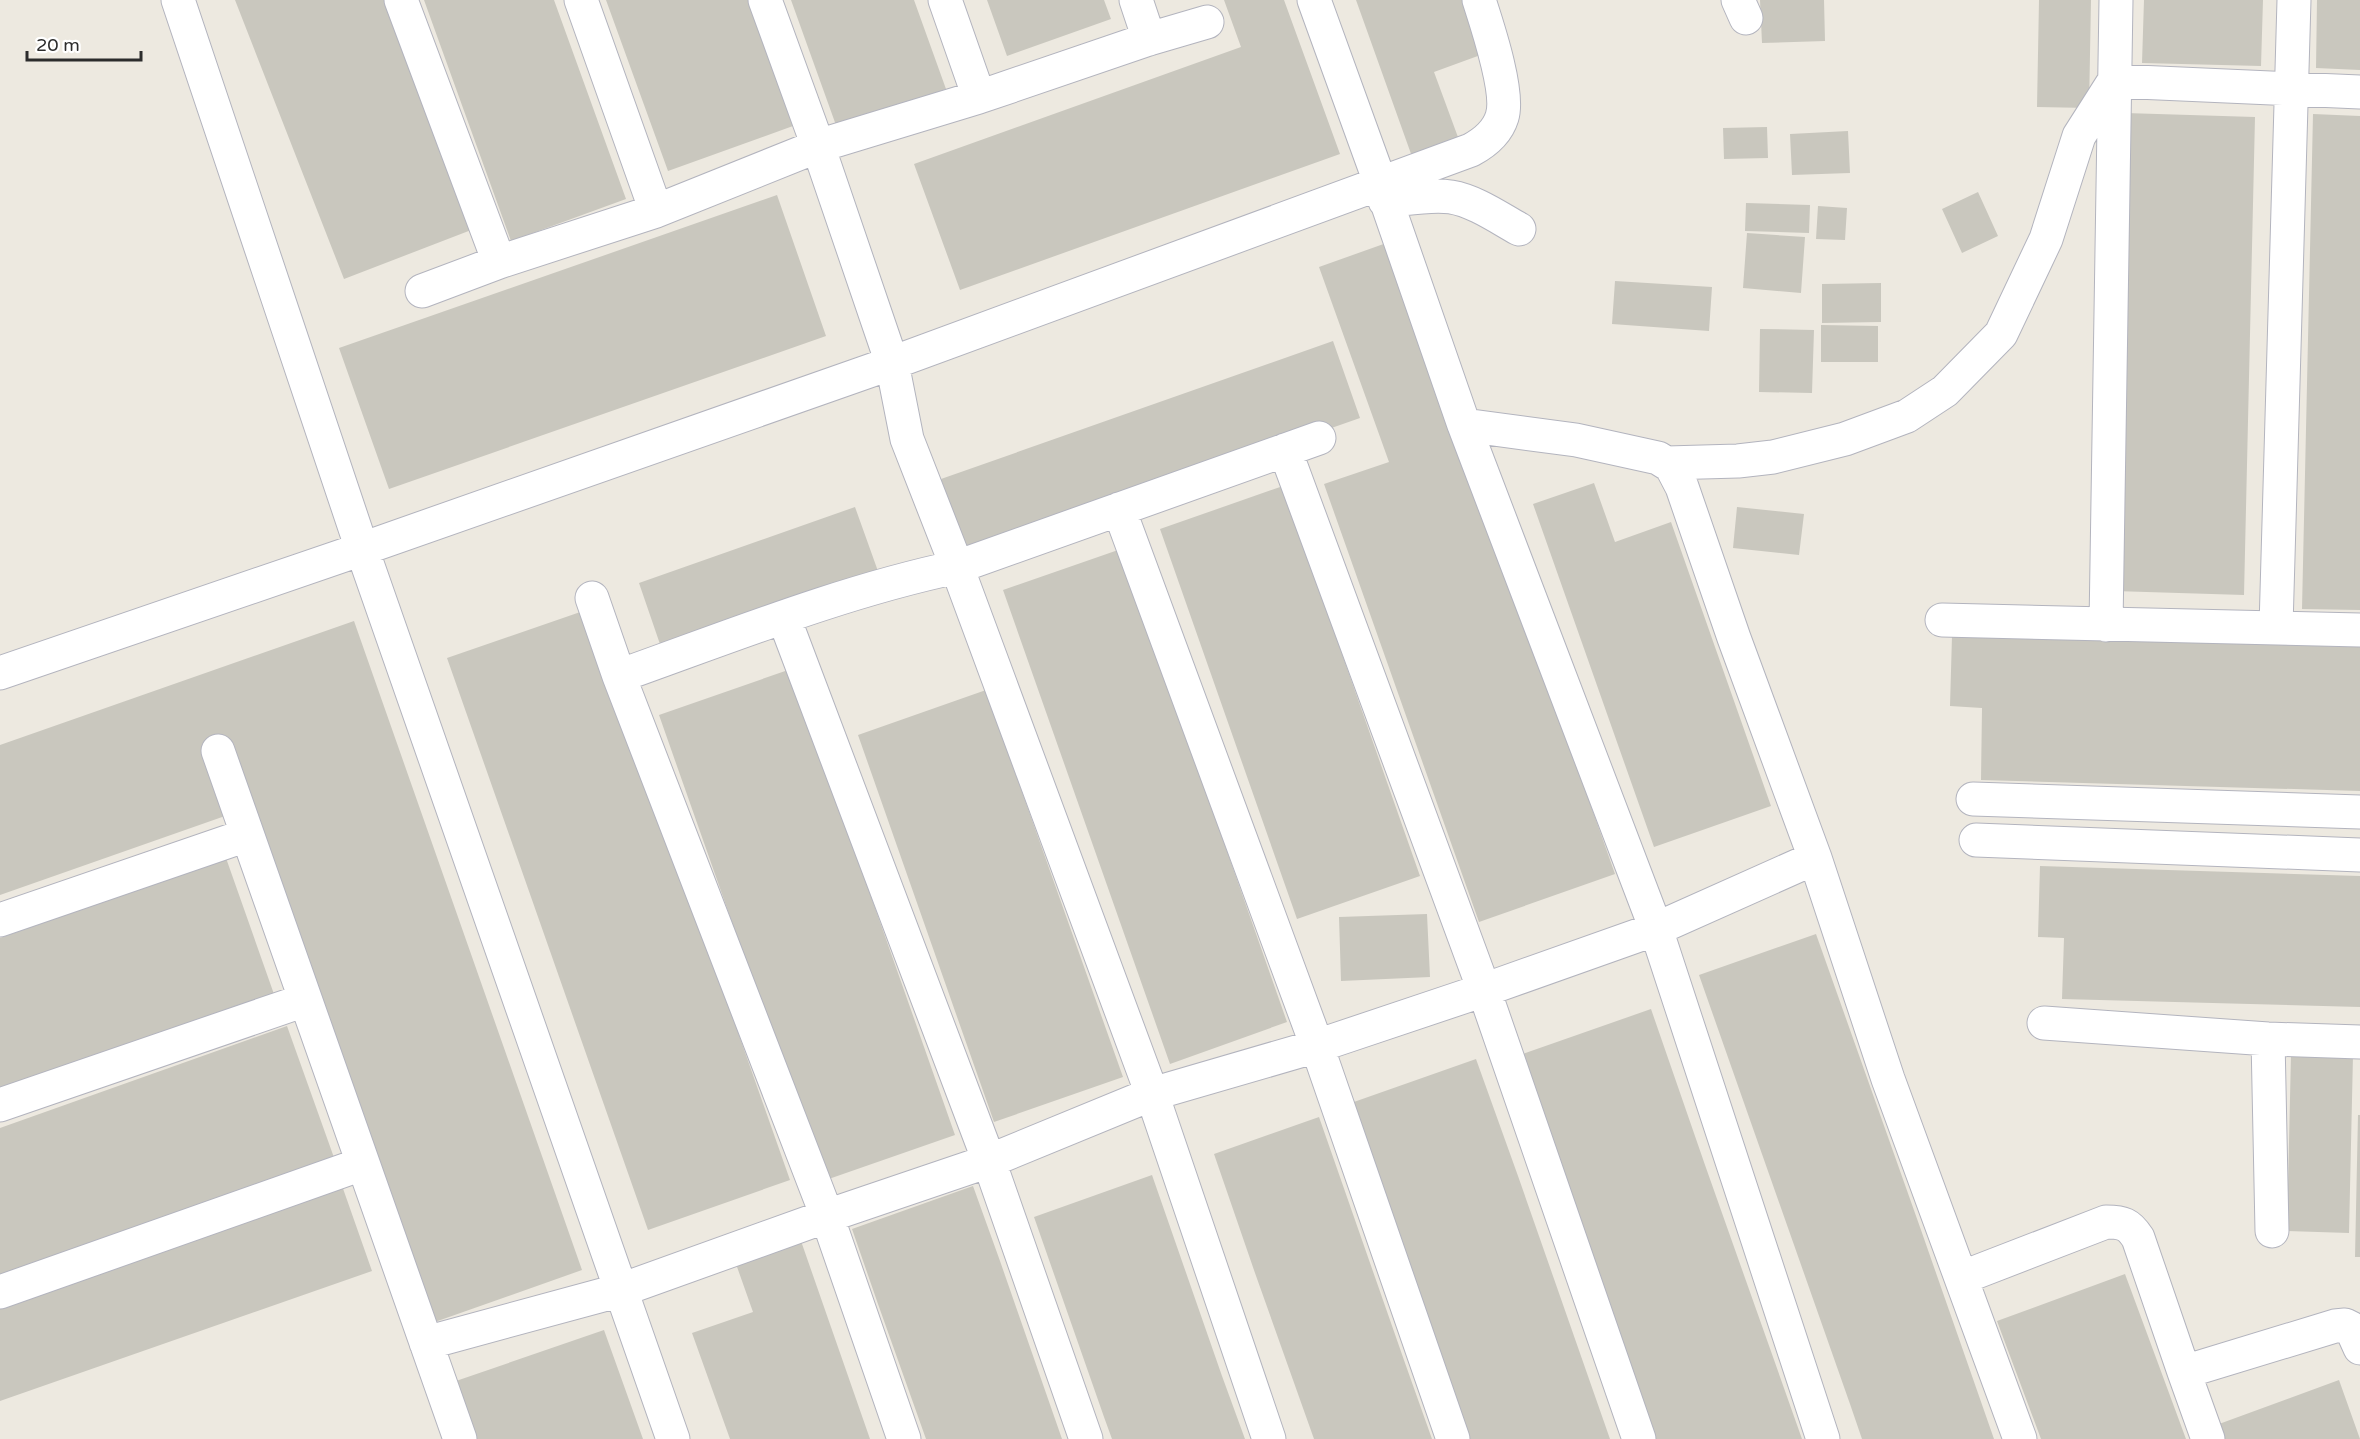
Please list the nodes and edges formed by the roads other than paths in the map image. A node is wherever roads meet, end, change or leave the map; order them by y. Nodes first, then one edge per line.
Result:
1 (178, 0) edge
2 (401, 0) edge
3 (581, 0) edge
4 (765, 0) edge
5 (945, 0) edge
6 (1136, 0) edge
7 (1314, 0) edge
8 (1479, 0) edge
9 (2116, 0) edge
10 (2294, 0) edge
11 (1207, 22) dead end
12 (1149, 39) junction
13 (2114, 81) junction
14 (2293, 88) junction
15 (2360, 92) edge
16 (979, 97) junction
17 (818, 146) junction
18 (1383, 192) junction
19 (656, 211) junction
20 (1519, 229) dead end
21 (499, 262) junction
22 (422, 291) dead end
23 (891, 363) junction
24 (1464, 425) junction
25 (1319, 438) dead end
26 (1285, 450) junction
27 (1667, 463) junction
28 (1119, 509) junction
29 (362, 549) junction
30 (957, 567) junction
31 (592, 598) dead end
32 (784, 618) junction
33 (1942, 620) dead end
34 (2106, 625) junction
35 (2276, 627) junction
36 (2360, 630) edge
37 (0, 673) edge
38 (620, 676) junction
39 (218, 751) dead end
40 (1973, 799) dead end
41 (2011, 802) junction
42 (2360, 812) edge
43 (247, 835) junction
44 (1976, 840) dead end
45 (2008, 842) junction
46 (2360, 855) edge
47 (1815, 858) junction
48 (0, 920) edge
49 (1656, 929) junction
50 (1484, 990) junction
51 (305, 1000) junction
52 (2044, 1023) dead end
53 (2268, 1039) junction
54 (2360, 1042) edge
55 (1317, 1046) junction
56 (1152, 1094) junction
57 (0, 1105) edge
58 (989, 1161) junction
59 (362, 1164) junction
60 (827, 1216) junction
61 (2272, 1231) dead end
62 (1961, 1278) junction
63 (621, 1290) junction
64 (0, 1292) edge
65 (426, 1343) junction
66 (2360, 1348) edge
67 (2184, 1372) junction
68 (460, 1439) edge
69 (673, 1439) edge
70 (904, 1439) edge
71 (1086, 1439) edge
72 (1269, 1439) edge
73 (1453, 1439) edge
74 (1639, 1439) edge
75 (1823, 1439) edge
76 (2020, 1439) edge
77 (2208, 1439) edge

1 - 29 street
2 - 21 street
3 - 19 street
4 - 17 street
5 - 16 street
6 - 12 street
7 - 18 street
8 - 18 street
9 - 13 street
10 - 14 street
11 - 12 street
12 - 16 street
13 - 14 street
13 - 27 street
13 - 34 street
14 - 15 street
14 - 35 street
16 - 17 street
17 - 19 street
17 - 23 street
18 - 20 street
18 - 23 street
18 - 24 street
19 - 21 street
21 - 22 street
23 - 29 street
23 - 30 street
24 - 27 street
24 - 49 street
25 - 26 street
26 - 28 street
26 - 50 street
27 - 47 street
28 - 30 street
28 - 55 street
29 - 37 street
29 - 63 street
30 - 32 street
30 - 56 street
31 - 38 street
32 - 38 street
32 - 58 street
33 - 34 street
34 - 35 street
35 - 36 street
38 - 60 street
39 - 43 street
40 - 41 street
41 - 42 street
41 - 45 street
43 - 48 street
43 - 51 street
44 - 45 street
45 - 46 street
47 - 49 street
47 - 62 street
49 - 50 street
49 - 75 street
50 - 55 street
50 - 74 street
51 - 57 street
51 - 59 street
52 - 53 street
53 - 54 street
53 - 61 street
55 - 56 street
55 - 73 street
56 - 58 street
56 - 72 street
58 - 60 street
58 - 71 street
59 - 64 street
59 - 65 street
60 - 63 street
60 - 70 street
62 - 67 street
62 - 76 street
63 - 65 street
63 - 69 street
65 - 68 street
66 - 67 street
67 - 77 street

